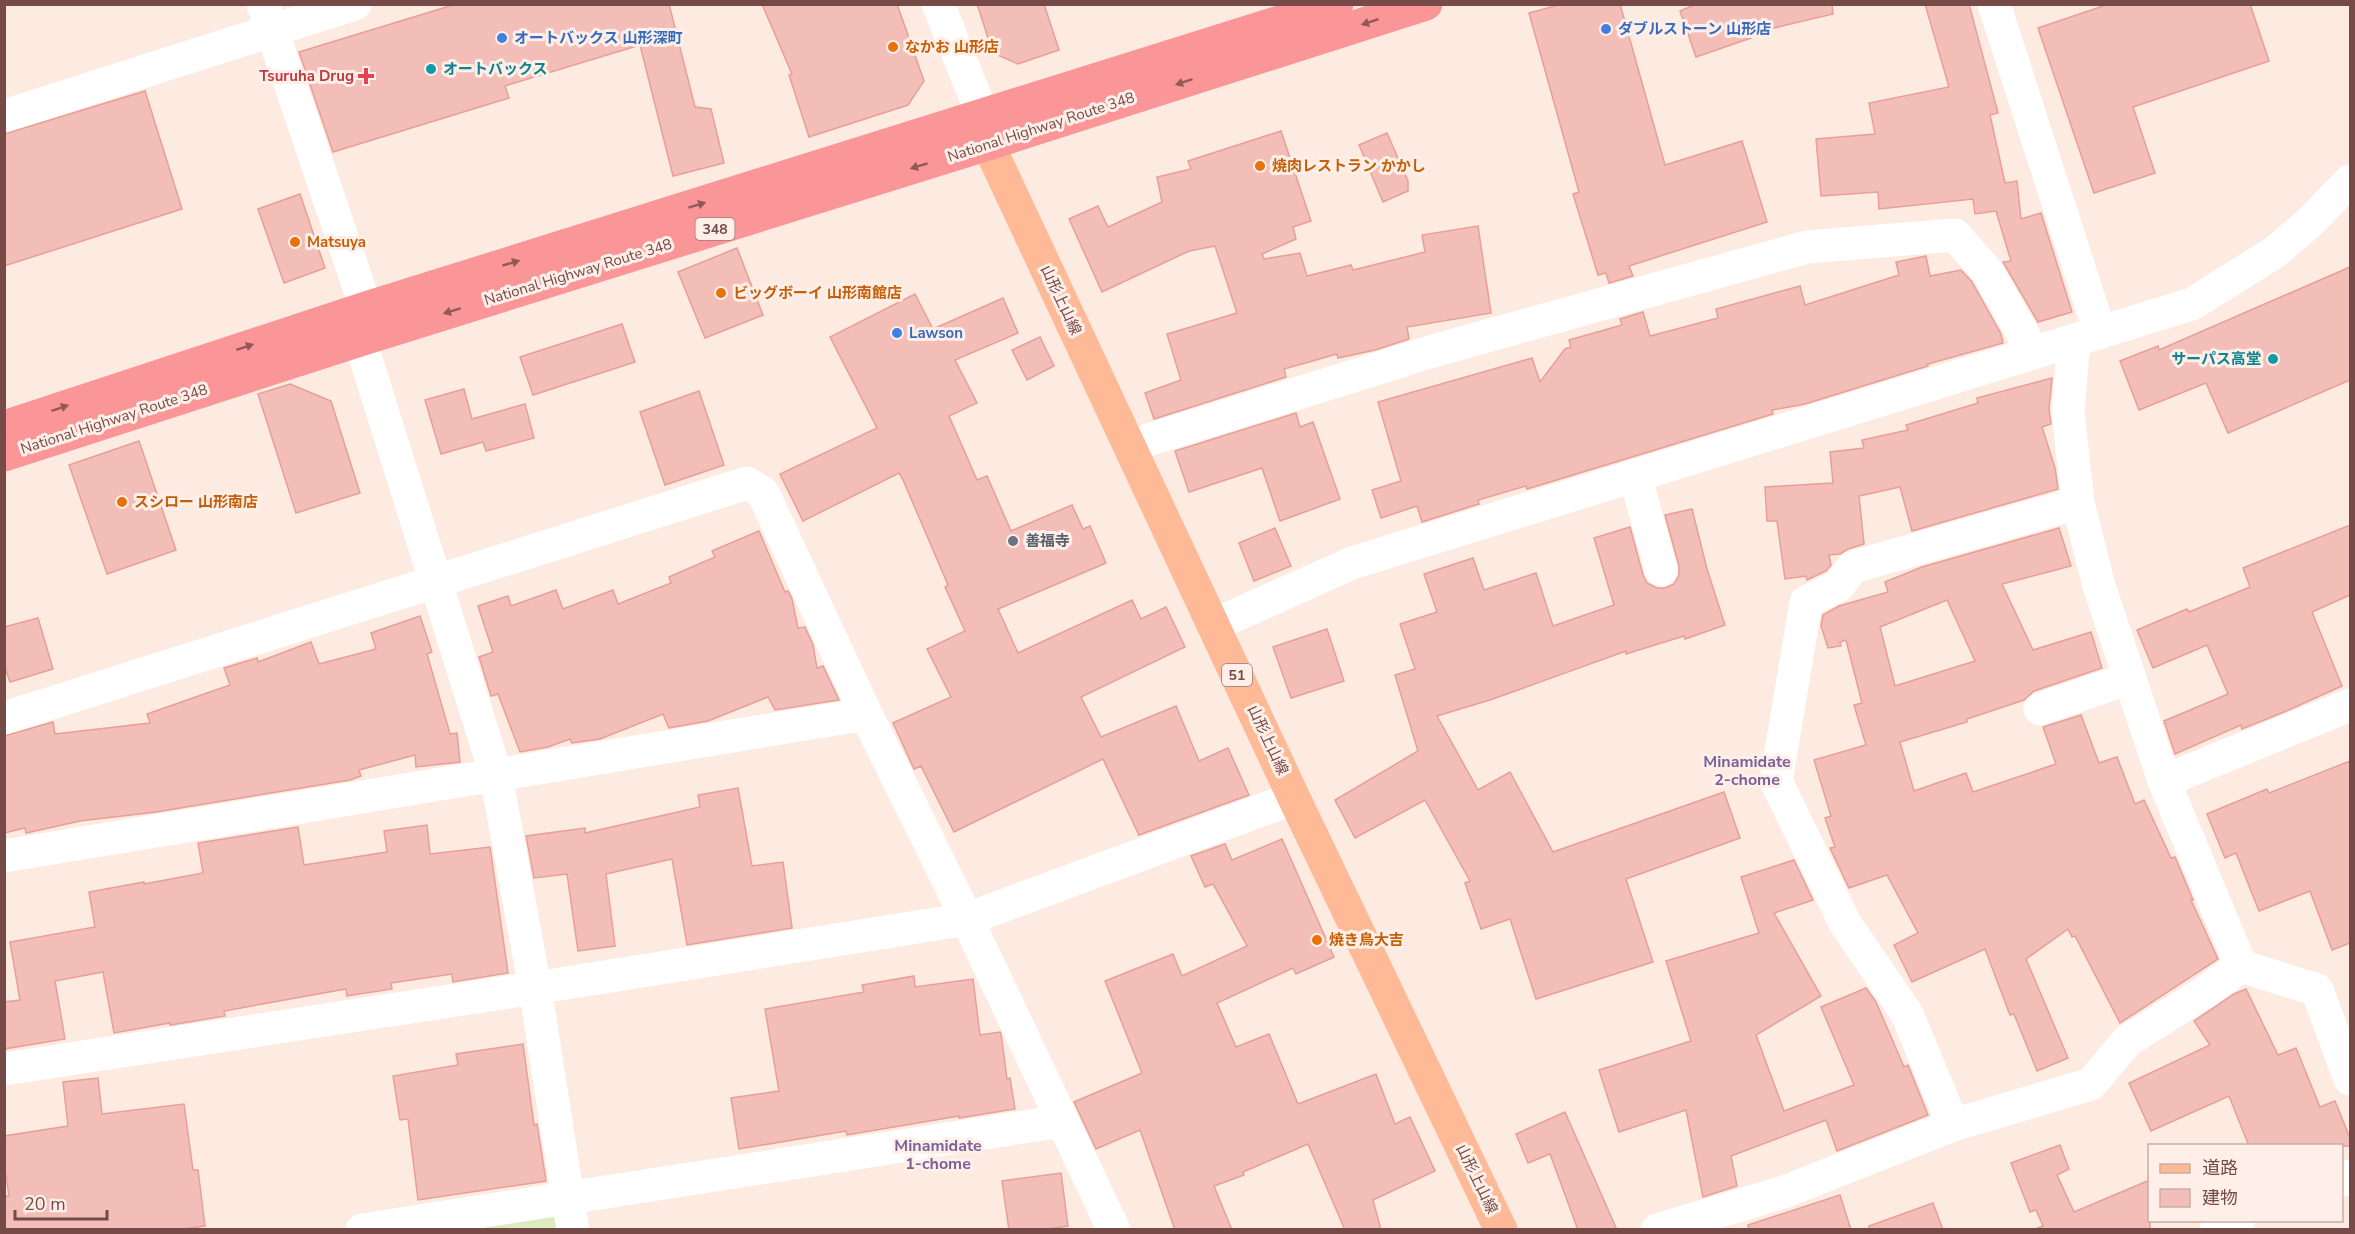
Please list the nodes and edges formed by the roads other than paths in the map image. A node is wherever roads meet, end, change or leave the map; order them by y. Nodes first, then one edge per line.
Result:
1 (355, 4) edge
2 (938, 4) edge
3 (1337, 4) edge
4 (1426, 4) edge
5 (1994, 4) edge
6 (267, 17) edge
7 (4, 116) edge
8 (986, 130) junction
9 (2350, 181) edge
10 (366, 308) junction
11 (2087, 337) junction
12 (360, 340) junction
13 (2033, 352) junction
14 (4, 427) edge
15 (1128, 446) junction
16 (4, 455) edge
17 (1635, 475) junction
18 (2078, 503) junction
19 (1661, 570) dead end
20 (435, 580) junction
21 (1214, 625) junction
22 (2130, 678) junction
23 (2350, 705) edge
24 (2040, 709) dead end
25 (866, 714) junction
26 (4, 718) edge
27 (496, 775) junction
28 (2164, 781) junction
29 (1294, 798) junction
30 (4, 856) edge
31 (967, 919) junction
32 (2241, 966) junction
33 (535, 988) junction
34 (4, 1069) edge
35 (2350, 1079) edge
36 (1062, 1121) junction
37 (1953, 1125) junction
38 (568, 1197) junction
39 (2236, 1222) edge
40 (362, 1230) edge
41 (573, 1230) edge
42 (1114, 1230) edge
43 (1501, 1230) edge
44 (1658, 1230) edge
45 (2216, 1230) edge

1 - 6 street
2 - 8 street
3 - 8 highway, National Highway Route 348 / 348
4 -> 8 highway, National Highway Route 348 / 348
5 - 11 street
6 - 7 street
6 - 10 street
10 -> 8 highway, National Highway Route 348 / 348
8 -> 12 highway, National Highway Route 348 / 348
8 - 15 main road, 山形上山線 / 51
9 - 11 street
14 -> 10 highway, National Highway Route 348 / 348
11 - 13 street
11 - 18 street
12 - 16 highway, National Highway Route 348 / 348
12 - 20 street
13 - 15 street
13 - 17 street
15 - 21 main road, 山形上山線 / 51
17 - 19 street
17 - 21 street
18 - 22 street
18 - 37 street
20 - 25 street
20 - 26 street
20 - 27 street
21 - 29 main road, 山形上山線 / 51
22 - 24 street
22 - 28 street
23 - 28 street
25 - 27 street
25 - 31 street
27 - 30 street
27 - 33 street
28 - 32 street
29 - 31 street
29 - 43 main road, 山形上山線 / 51
31 - 33 street
31 - 36 street
32 - 35 street
32 - 37 street
33 - 34 street
33 - 38 street
36 - 38 street
36 - 42 street
37 - 44 street
38 - 40 street
38 - 41 street
39 - 45 street

